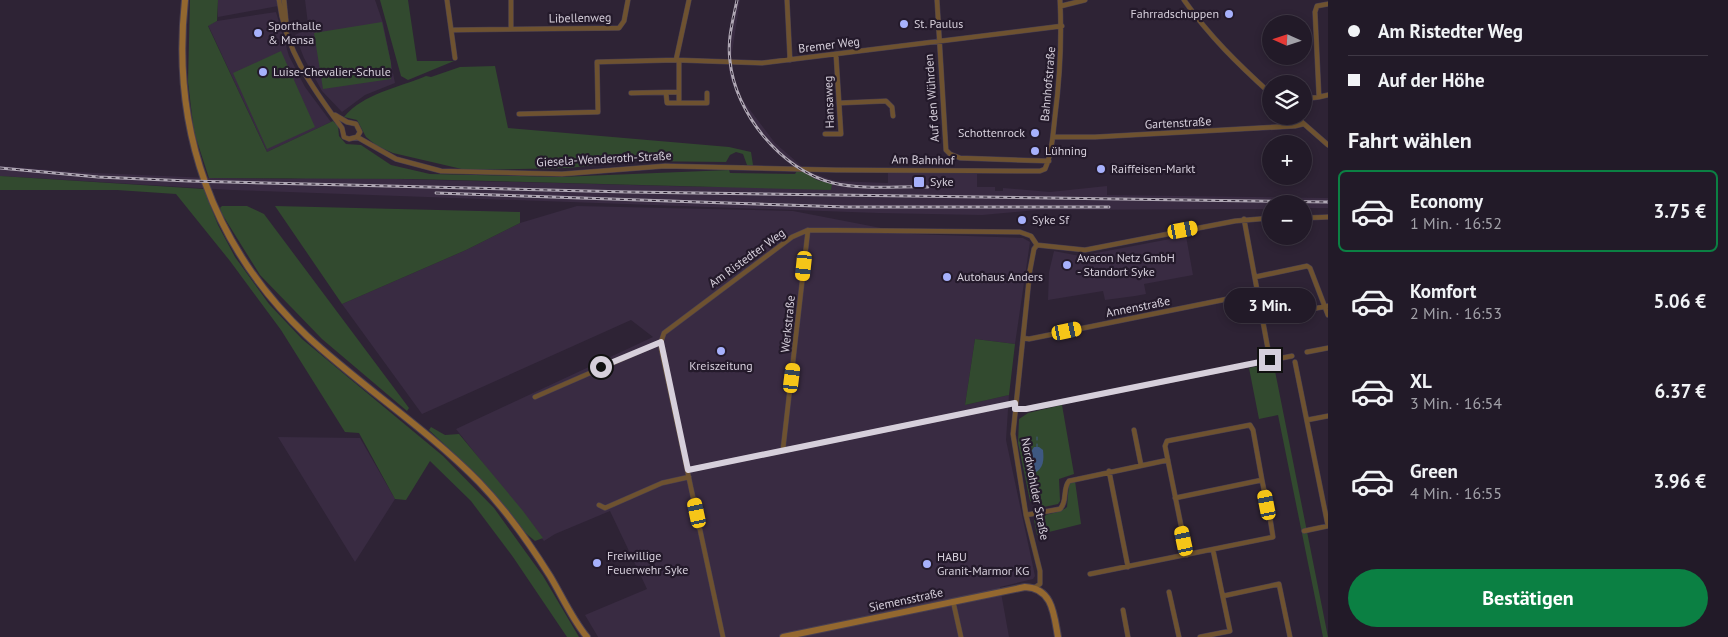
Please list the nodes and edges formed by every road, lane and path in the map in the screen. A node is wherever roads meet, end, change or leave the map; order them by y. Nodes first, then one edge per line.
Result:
1 (185, 0) edge
2 (279, 0) edge
3 (284, 0) edge
4 (448, 0) edge
5 (511, 0) edge
6 (628, 0) edge
7 (688, 0) edge
8 (787, 0) edge
9 (937, 0) edge
10 (1060, 0) edge
11 (1085, 0) edge
12 (1184, 0) edge
13 (1328, 4) edge
14 (1061, 6) junction
15 (1062, 26) junction
16 (452, 30) junction
17 (512, 30) junction
18 (287, 31) junction
19 (939, 42) junction
20 (836, 54) junction
21 (455, 58) dead end
22 (678, 60) junction
23 (790, 60) junction
24 (1262, 86) edge
25 (678, 92) junction
26 (631, 93) dead end
27 (666, 93) junction
28 (707, 93) dead end
29 (1328, 95) edge
30 (1319, 97) junction
31 (1312, 98) edge
32 (678, 102) junction
33 (840, 103) junction
34 (332, 114) junction
35 (519, 114) dead end
36 (893, 116) dead end
37 (347, 122) junction
38 (1299, 125) edge
39 (1304, 125) edge
40 (342, 128) junction
41 (825, 134) dead end
42 (357, 137) junction
43 (1053, 137) junction
44 (1328, 145) edge
45 (1049, 160) junction
46 (800, 168) joint
47 (1046, 169) joint
48 (1328, 217) edge
49 (1262, 218) edge
50 (1312, 218) edge
51 (1244, 219) junction
52 (808, 230) junction
53 (1037, 244) junction
54 (1255, 277) junction
55 (1257, 293) junction
56 (1326, 306) edge
57 (1296, 312) dead end
58 (1328, 315) edge
59 (1023, 338) junction
60 (661, 342) junction
61 (1328, 348) edge
62 (1308, 352) dead end
63 (1292, 356) dead end
64 (1270, 360) junction
65 (1295, 362) dead end
66 (551, 390) junction
67 (552, 396) dead end
68 (535, 397) dead end
69 (1015, 406) junction
70 (1328, 416) edge
71 (1307, 420) junction
72 (1134, 430) dead end
73 (783, 449) junction
74 (1168, 460) junction
75 (1141, 465) junction
76 (688, 470) junction
77 (1109, 471) junction
78 (689, 477) junction
79 (1262, 480) junction
80 (1175, 498) junction
81 (599, 505) dead end
82 (1267, 505) dead end
83 (1026, 515) junction
84 (1270, 518) dead end
85 (1328, 526) edge
86 (1304, 531) dead end
87 (1213, 550) junction
88 (1186, 555) junction
89 (1128, 567) junction
90 (1090, 574) dead end
91 (1034, 588) junction
92 (1169, 592) dead end
93 (1223, 596) junction
94 (954, 601) junction
95 (1123, 610) dead end
96 (1230, 631) junction
97 (587, 637) edge
98 (723, 637) edge
99 (783, 637) edge
100 (961, 637) edge
101 (1058, 637) edge
102 (1128, 637) edge
103 (1179, 637) edge
104 (1200, 637) edge
105 (1231, 637) edge
106 (1290, 637) edge

1 - 97 main road
2 - 18 street
3 - 18 street
4 - 16 street
5 - 17 street
6 - 17 street, Libellenweg
7 - 22 street
8 - 23 street
9 - 19 street, Auf den Wührden
10 - 14 street, Bahnhofstraße
11 - 14 street
12 - 24 street
13 - 30 street
14 - 15 street, Bahnhofstraße
15 - 19 street, Bremer Weg
15 - 43 street, Bahnhofstraße
16 - 17 street
16 - 21 street
18 - 34 street
19 - 20 street, Bremer Weg
19 - 45 street, Auf den Wührden
20 - 23 street, Bremer Weg
20 - 33 street, Hansaweg
22 - 23 street, Bremer Weg
22 - 25 street
22 - 35 street, Bremer Weg
25 - 27 street
25 - 32 street
26 - 27 street
27 - 32 street
28 - 32 street
29 - 30 street
30 - 31 street
33 - 36 street
33 - 41 street, Hansaweg
34 - 37 street
34 - 40 street
37 - 40 street
37 - 42 street
38 - 43 street, Gartenstraße
39 - 44 street
40 - 42 street
42 - 46 street, Giesela-Wenderoth-Straße
43 - 45 street, Bahnhofstraße
45 - 47 street, Bahnhofstraße
46 - 47 street, Am Bahnhof
48 - 50 street
49 - 51 street
51 - 53 street
51 - 54 street
52 - 53 street, Am Ristedter Weg
52 - 60 street, Am Ristedter Weg
52 - 73 street, Werkstraße
53 - 59 street, Nordwohlder Straße
54 - 55 street
54 - 56 street
55 - 59 street, Annenstraße
55 - 64 street
56 - 57 street
56 - 58 street
59 - 69 street, Nordwohlder Straße
60 - 66 street, Am Ristedter Weg
60 - 76 street
61 - 62 street
63 - 64 street
64 - 69 street
65 - 71 street
66 - 67 street
66 - 68 street, Am Ristedter Weg
69 - 73 street
69 - 83 street, Nordwohlder Straße
70 - 71 street
71 - 85 street
72 - 75 street
73 - 76 street
74 - 75 street
74 - 79 street
74 - 80 street
75 - 77 street
76 - 78 street
77 - 83 street
77 - 89 street
78 - 81 street
78 - 98 street
79 - 80 street
79 - 82 street
80 - 88 street
83 - 91 street, Nordwohlder Straße
84 - 87 street
85 - 86 street
87 - 88 street
87 - 93 street
88 - 89 street
89 - 90 street
91 - 94 main road, Siemensstraße
91 - 101 main road
92 - 103 street
93 - 96 street
93 - 106 street
94 - 99 main road, Siemensstraße
94 - 100 street
95 - 102 street
96 - 104 street
96 - 105 street

